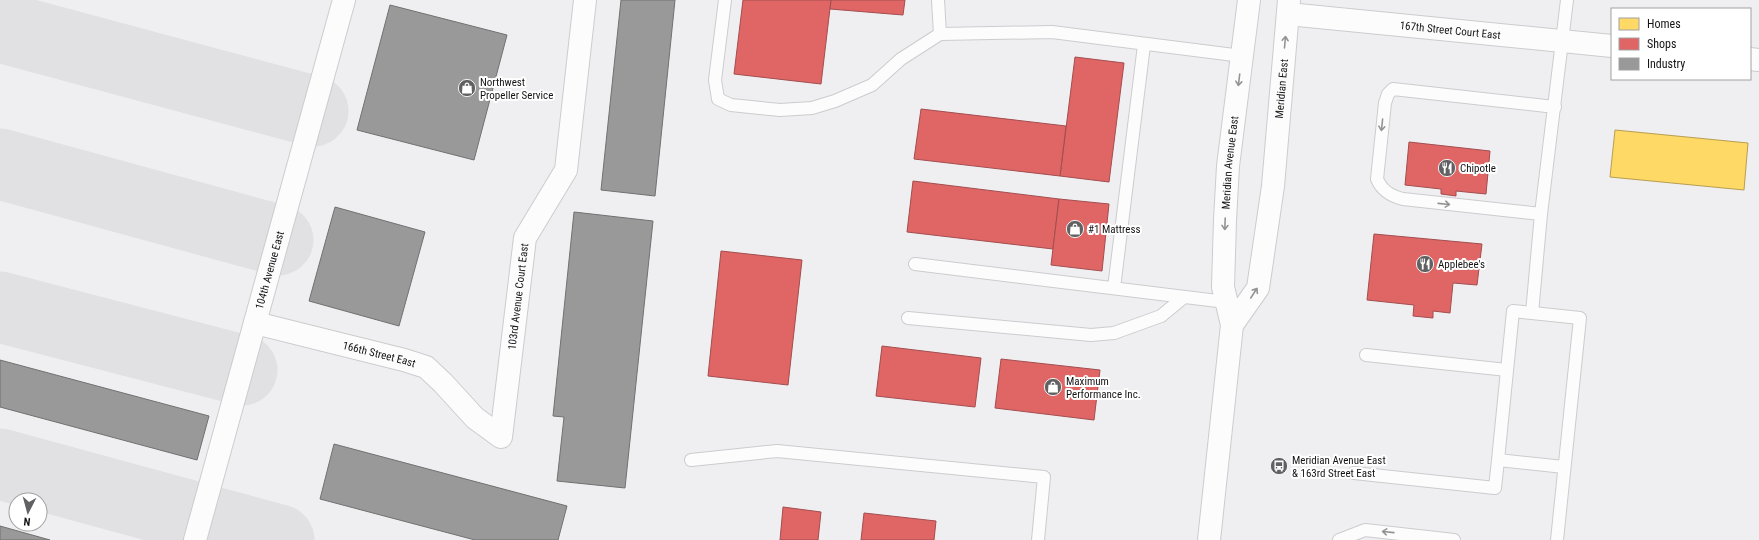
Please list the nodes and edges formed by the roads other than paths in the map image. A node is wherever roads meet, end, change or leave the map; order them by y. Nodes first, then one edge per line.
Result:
1 (344, 0) edge
2 (585, 0) edge
3 (725, 0) edge
4 (938, 0) edge
5 (1249, 0) edge
6 (1567, 0) edge
7 (1288, 7) edge
8 (940, 34) junction
9 (1563, 41) junction
10 (1144, 45) junction
11 (1611, 46) edge
12 (1242, 56) junction
13 (1555, 107) junction
14 (1273, 164) joint
15 (1541, 214) junction
16 (915, 264) dead end
17 (1114, 288) junction
18 (1184, 297) junction
19 (1226, 302) junction
20 (1532, 313) junction
21 (908, 318) dead end
22 (255, 323) junction
23 (1232, 325) junction
24 (1366, 355) dead end
25 (1507, 370) junction
26 (501, 437) joint
27 (691, 460) dead end
28 (1498, 460) junction
29 (1564, 467) junction
30 (1354, 473) dead end
31 (1345, 539) edge
32 (195, 540) edge
33 (1038, 540) edge
34 (1209, 540) edge
35 (1454, 540) edge
36 (1557, 540) edge

1 - 22 street, 104th Avenue East
2 - 26 street, 103rd Avenue Court East
3 - 8 lane
4 - 8 lane
5 - 12 street, Meridian Avenue East
6 - 9 lane
7 - 9 street, 167th Street Court East
14 -> 7 street, Meridian East
8 - 10 lane
9 - 11 street, 167th Street Court East
9 - 13 lane
10 - 12 lane
10 - 17 lane
12 -> 19 street, Meridian Avenue East
13 - 15 lane
13 -> 15 lane
23 -> 14 street, Meridian Avenue East
15 - 20 lane
16 - 17 lane
17 - 18 lane
18 - 19 lane
18 - 21 lane
19 - 23 street, Meridian Avenue East
20 - 25 lane
20 - 29 lane
22 - 26 street, 166th Street East
22 - 32 street, 104th Avenue East
23 - 34 street, Meridian Avenue East
24 - 25 lane
25 - 28 lane
27 - 33 lane
28 - 29 lane
28 - 30 lane
29 - 36 lane
35 -> 31 lane

